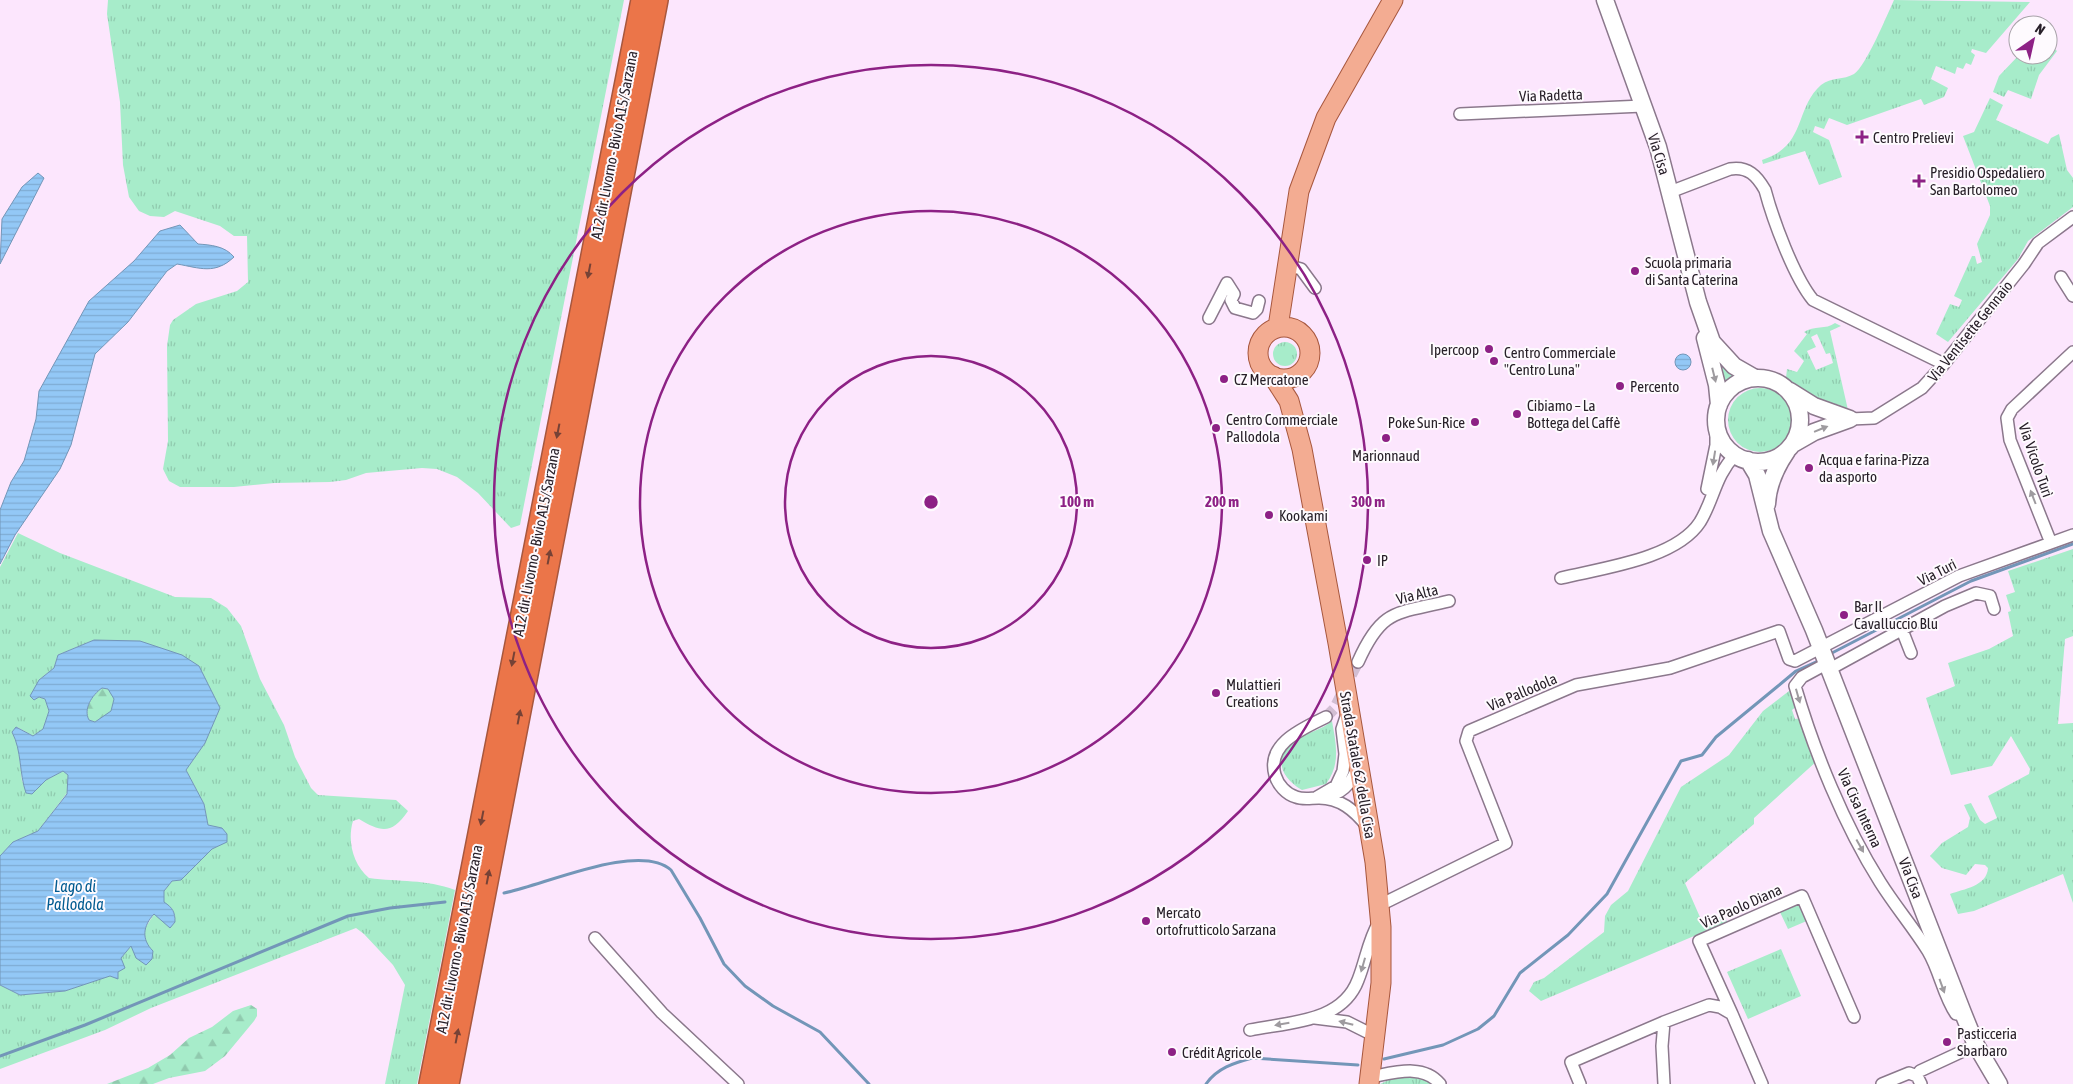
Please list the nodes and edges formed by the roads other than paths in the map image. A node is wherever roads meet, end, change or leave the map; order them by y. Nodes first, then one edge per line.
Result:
1 (642, 0) edge
2 (657, 0) edge
3 (1393, 0) edge
4 (1605, 0) edge
5 (1643, 106) junction
6 (1460, 114) dead end
7 (1670, 192) junction
8 (2073, 217) edge
9 (1286, 265) junction
10 (2061, 277) dead end
11 (1315, 288) dead end
12 (2073, 296) edge
13 (1258, 301) dead end
14 (1700, 311) junction
15 (1209, 318) dead end
16 (1278, 328) junction
17 (1301, 333) junction
18 (2073, 352) edge
19 (1944, 364) junction
20 (1302, 372) junction
21 (1273, 376) junction
22 (1755, 378) junction
23 (1783, 386) junction
24 (1719, 405) junction
25 (1850, 419) junction
26 (1716, 424) junction
27 (1791, 446) junction
28 (1302, 449) junction
29 (1742, 457) junction
30 (1701, 520) junction
31 (1771, 531) junction
32 (2073, 535) edge
33 (2051, 543) junction
34 (1561, 578) dead end
35 (1449, 601) dead end
36 (1994, 609) dead end
37 (1902, 630) junction
38 (1820, 649) junction
39 (1911, 653) dead end
40 (1358, 662) tunnel mouth
41 (1827, 667) junction
42 (1348, 710) junction
43 (1326, 717) tunnel mouth
44 (1359, 763) junction
45 (1315, 798) junction
46 (1370, 829) junction
47 (1379, 913) junction
48 (595, 938) dead end
49 (1963, 1013) junction
50 (1732, 1014) junction
51 (1854, 1017) dead end
52 (1314, 1018) junction
53 (1664, 1022) junction
54 (1250, 1030) dead end
55 (1375, 1036) junction
56 (1976, 1045) junction
57 (1370, 1080) edge
58 (1919, 1080) edge
59 (430, 1084) edge
60 (448, 1084) edge
61 (738, 1084) edge
62 (1440, 1084) edge
63 (1580, 1084) edge
64 (1664, 1084) edge
65 (1762, 1084) edge
66 (1882, 1084) edge
67 (1999, 1084) edge

1 -> 59 highway, A12 dir. Livorno - Bivio A15/Sarzana
60 -> 2 highway
3 - 9 main road, Strada Statale 62 della Cisa
4 - 5 street, Via Cisa
5 - 6 street, Via Radetta
5 - 7 street, Via Cisa
7 - 14 street, Via Cisa
7 - 19 street
8 - 19 street, Via Ventisette Gennaio
9 - 11 street
9 - 16 main road, Strada Statale 62 della Cisa
9 - 17 main road, Strada Statale 62 della Cisa
10 - 12 street
13 - 15 street
14 - 22 street, Via Cisa
14 -> 24 street, Via Cisa
16 - 17 main road
16 - 21 main road, Strada Statale 62 della Cisa
17 - 20 main road, Strada Statale 62 della Cisa
33 -> 18 street, Via Vicolo Turì
19 - 25 street, Via Ventisette Gennaio
20 - 21 main road
20 - 28 main road, Strada Statale 62 della Cisa
21 - 28 main road, Strada Statale 62 della Cisa
22 - 23 street
22 - 24 street
23 - 25 street, Via Ventisette Gennaio
23 - 27 street
24 - 26 street
27 -> 25 street, Via Ventisette Gennaio
26 - 29 street
26 -> 30 street
27 - 29 street
27 - 31 street, Via Cisa
28 - 42 main road, Strada Statale 62 della Cisa
29 - 30 street
29 - 31 street, Via Cisa
30 - 34 street
31 - 38 street, Via Cisa
32 - 33 street, Via Turi
33 - 38 street, Via Turi
35 - 40 street, Via Alta
36 - 37 street
37 - 39 street
37 - 41 street
38 - 41 street, Via Cisa
38 - 47 street, Via Pallodola
41 - 49 street, Via Cisa
41 -> 49 street, Via Cisa Interna
42 - 44 main road, Strada Statale 62 della Cisa
42 - 45 street
43 - 45 street
44 - 45 street
44 - 46 main road, Strada Statale 62 della Cisa
45 - 46 street
46 - 47 main road, Strada Statale 62 della Cisa
47 -> 52 street
47 - 55 main road, Strada Statale 62 della Cisa
48 - 61 street
49 - 56 street, Via Cisa
50 - 51 street, Via Paolo Diana
50 - 53 street
50 - 65 street, Via Paolo Diana
52 -> 54 street
55 -> 52 street
53 - 63 street
53 - 64 street
55 - 57 main road, Strada Statale 62 della Cisa
56 - 58 street
56 - 67 street, Via Cisa
57 - 62 street
58 - 66 street

